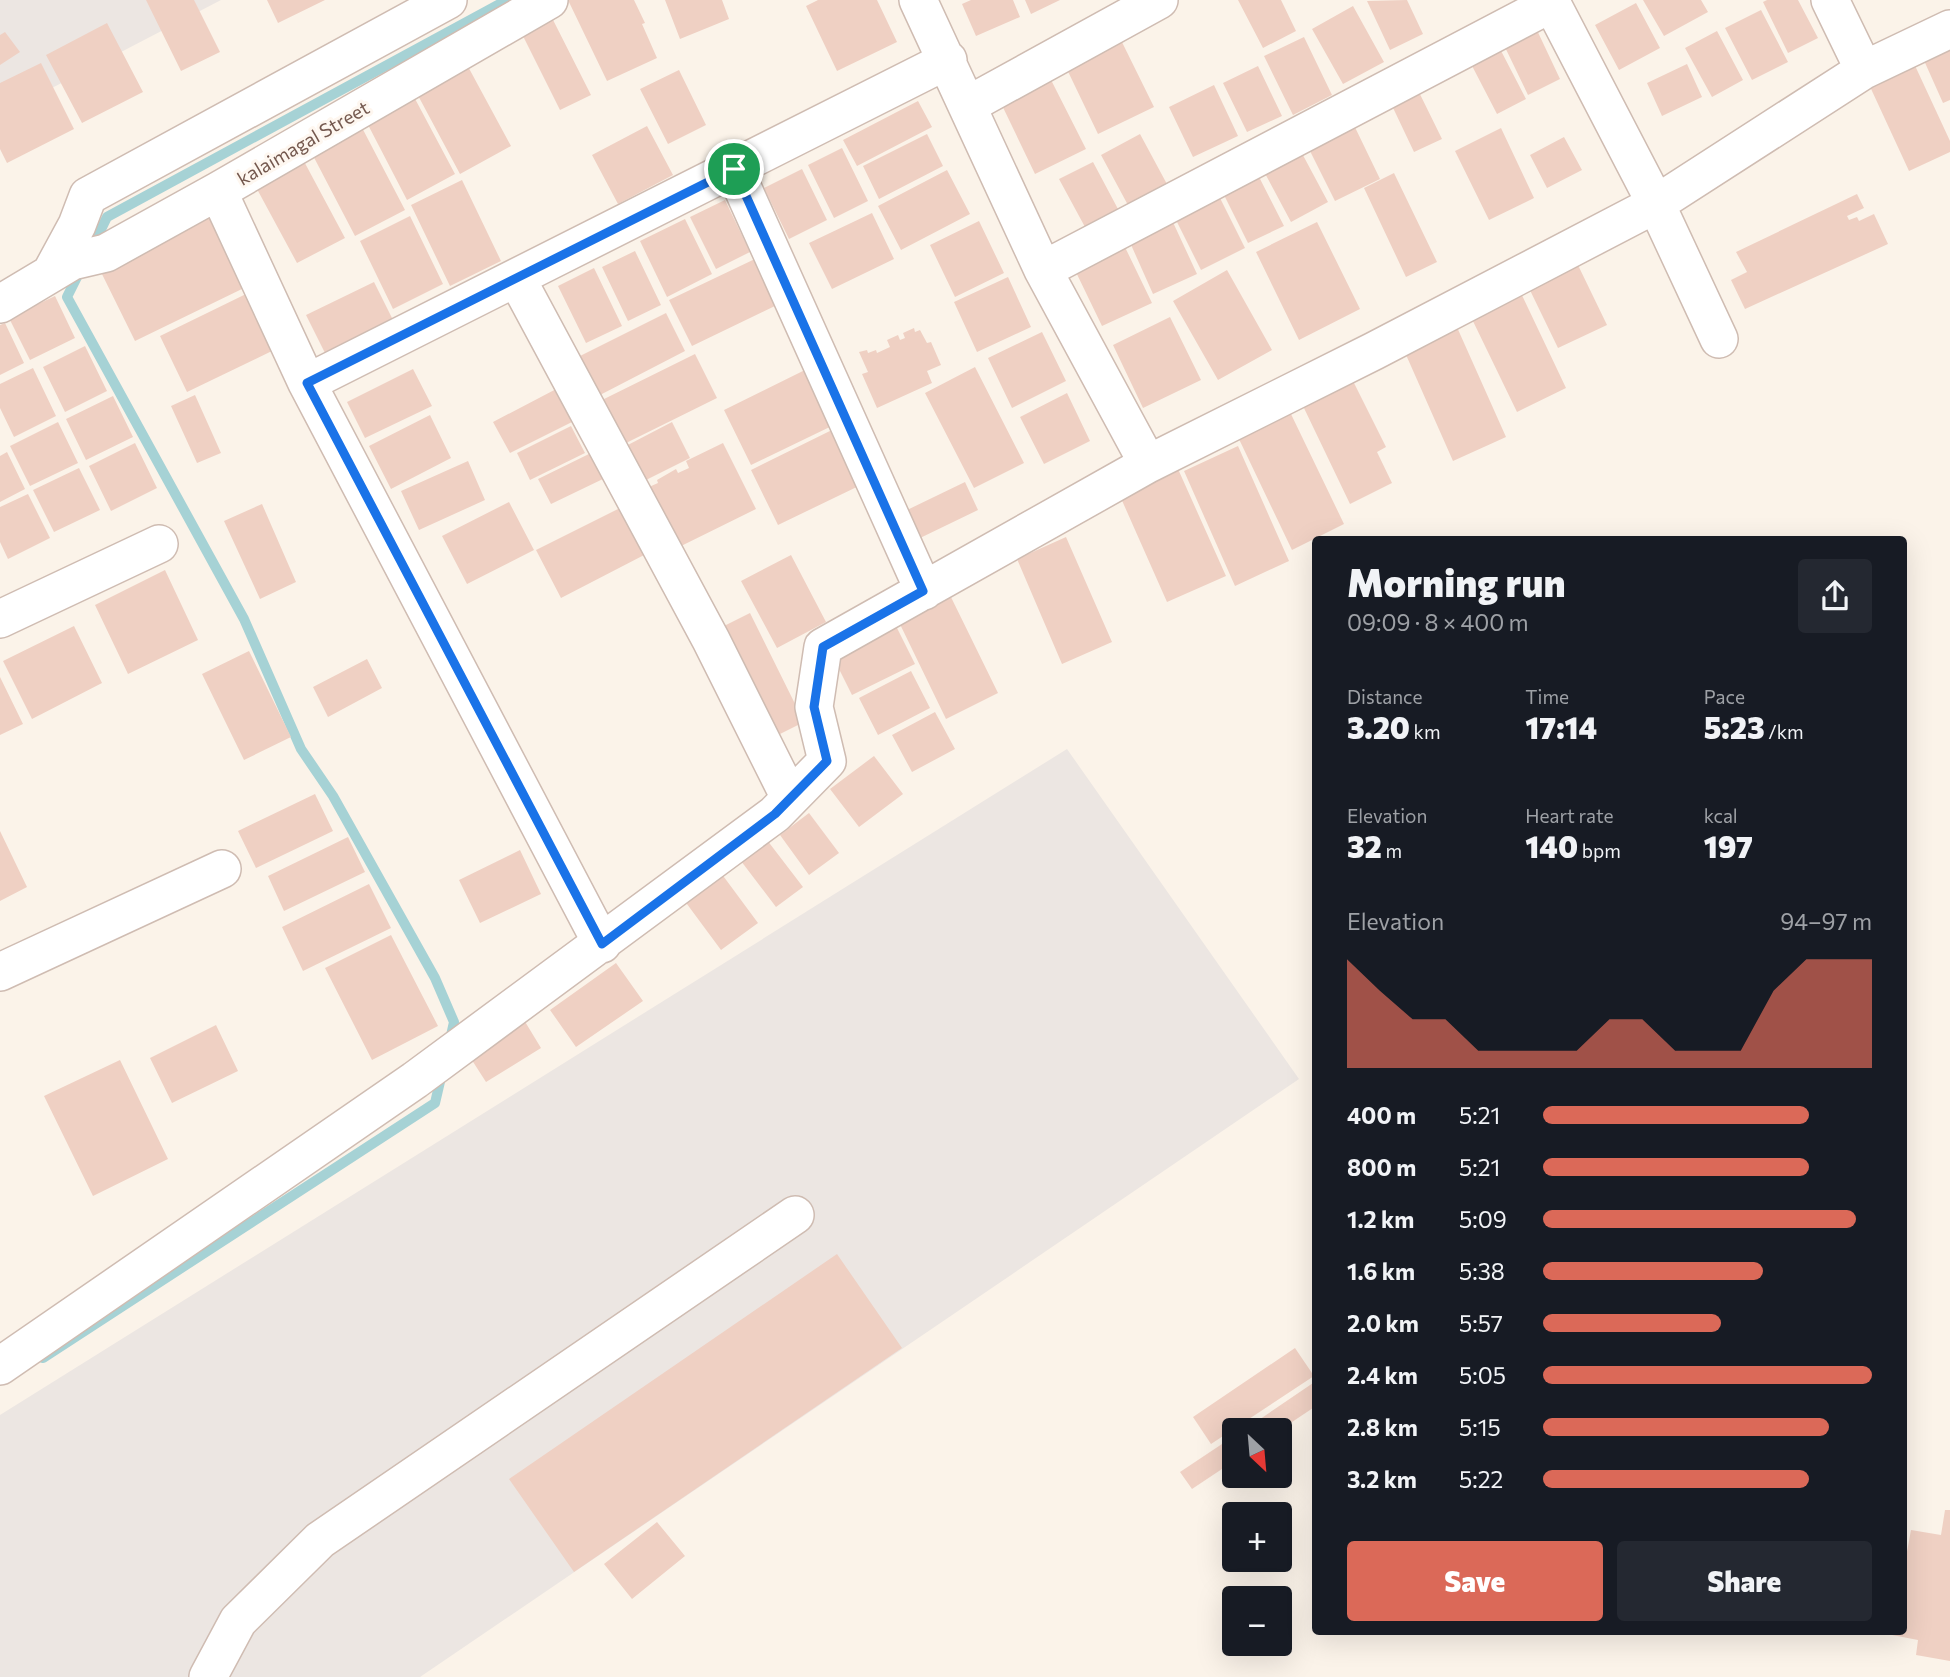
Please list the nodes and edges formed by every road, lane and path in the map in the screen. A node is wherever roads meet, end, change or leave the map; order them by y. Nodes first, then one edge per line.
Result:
1 (448, 0) edge
2 (549, 0) edge
3 (918, 0) edge
4 (1159, 0) edge
5 (1830, 0) edge
6 (1551, 1) edge
7 (1950, 29) edge
8 (948, 61) junction
9 (1864, 70) junction
10 (968, 104) junction
11 (734, 169) junction
12 (219, 191) junction
13 (1656, 204) junction
14 (76, 262) junction
15 (1043, 270) junction
16 (517, 279) junction
17 (0, 304) edge
18 (1719, 339) dead end
19 (307, 383) junction
20 (1148, 464) junction
21 (159, 544) dead end
22 (923, 591) junction
23 (0, 619) edge
24 (790, 798) junction
25 (222, 869) dead end
26 (602, 944) junction
27 (0, 972) edge
28 (795, 1214) dead end
29 (0, 1366) edge
30 (208, 1677) edge

1 - 14 street
2 - 12 street, kalaimagal Street
3 - 8 street
4 - 10 street
5 - 9 street
6 - 13 street
6 - 15 street
7 - 9 street
8 - 10 street
8 - 11 street
9 - 13 street
10 - 15 street
11 - 16 street
11 - 22 street
12 - 14 street, kalaimagal Street
12 - 19 street
13 - 18 street
13 - 20 street
14 - 17 street, kalaimagal Street
15 - 20 street
16 - 19 street
16 - 24 street
19 - 26 street
20 - 22 street
21 - 23 street
22 - 24 street
24 - 26 street
25 - 27 street
26 - 29 street
28 - 30 street

